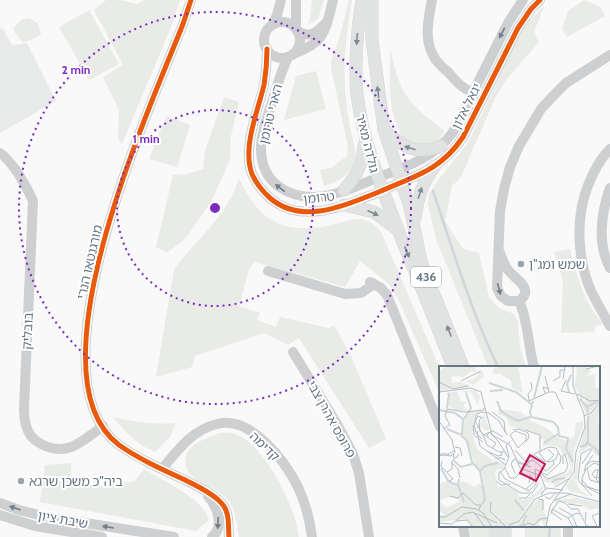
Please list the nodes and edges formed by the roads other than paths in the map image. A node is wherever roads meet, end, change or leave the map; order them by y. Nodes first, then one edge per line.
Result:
1 (191, 0) edge
2 (281, 0) edge
3 (296, 0) edge
4 (333, 0) edge
5 (362, 0) edge
6 (372, 0) edge
7 (432, 0) edge
8 (524, 0) edge
9 (540, 0) edge
10 (327, 23) junction
11 (273, 24) junction
12 (296, 30) junction
13 (266, 49) junction
14 (290, 55) junction
15 (610, 55) edge
16 (474, 90) junction
17 (484, 96) junction
18 (256, 114) joint
19 (384, 130) junction
20 (364, 135) junction
21 (441, 146) junction
22 (610, 149) edge
23 (0, 153) edge
24 (435, 166) junction
25 (397, 171) junction
26 (377, 178) junction
27 (401, 182) junction
28 (610, 188) edge
29 (344, 190) junction
30 (382, 190) junction
31 (344, 205) junction
32 (414, 223) junction
33 (398, 230) junction
34 (499, 251) junction
35 (610, 268) edge
36 (268, 271) dead end
37 (519, 301) junction
38 (610, 326) edge
39 (293, 352) dead end
40 (453, 366) edge
41 (463, 366) edge
42 (534, 366) edge
43 (439, 424) edge
44 (103, 426) junction
45 (162, 469) junction
46 (198, 486) junction
47 (0, 502) edge
48 (0, 515) edge
49 (35, 526) junction
50 (463, 527) edge
51 (495, 527) edge
52 (78, 535) edge
53 (44, 537) edge
54 (102, 537) edge
55 (174, 537) edge
56 (212, 537) edge
57 (229, 537) edge
58 (312, 537) edge
59 (369, 537) edge
60 (465, 537) edge
61 (496, 537) edge

1 - 44 street, מורגנטאו הנרי
2 - 11 street
3 - 12 street
4 - 10 street
5 -> 20 main road, גולדה מאיר / 436
19 -> 6 main road, גולדה מאיר / 436
7 - 16 street
8 -> 16 street, יגאל אלון
9 - 17 street, יגאל אלון
10 - 12 street
10 - 14 street
11 - 12 street
11 - 13 street
12 - 14 street
13 - 14 street
13 - 18 street, הארי טרומן
29 -> 14 street, הארי טרומן
15 - 34 street
16 - 17 street
16 - 21 street, יגאל אלון
17 - 24 street, יגאל אלון
18 - 31 street, טרומן
21 -> 19 main road
19 - 25 main road, גולדה מאיר / 436
20 - 26 main road, גולדה מאיר / 436
20 - 29 main road
21 - 25 street, יגאל אלון
22 - 38 street
23 - 44 street, בובליק
24 - 27 street, יגאל אלון
32 -> 24 main road
25 - 26 street, הארי טרומן
25 - 27 main road, גולדה מאיר / 436
26 - 29 street, הארי טרומן
26 - 30 main road, גולדה מאיר / 436
27 - 30 street, יגאל אלון
27 - 32 main road, גולדה מאיר / 436
28 - 35 street
30 - 31 street
30 - 33 main road, גולדה מאיר / 436
31 -> 33 main road
41 -> 32 main road, גולדה מאיר / 436
33 -> 40 main road, גולדה מאיר / 436
34 - 37 street
34 -> 37 street
36 - 43 street
37 - 42 street
39 - 59 street, פרופס אהרן צבי
44 - 45 street, מורגנטאו הנרי
45 - 46 street, מורגנטאו הנרי
45 - 58 street, קדימה
46 -> 56 street
46 - 57 street
55 -> 47 street, שיבת ציון
48 - 49 street, שיבת ציון
49 - 52 street, שיבת ציון
49 - 53 street
50 - 60 street
51 - 61 main road
52 - 54 street, שיבת ציון

